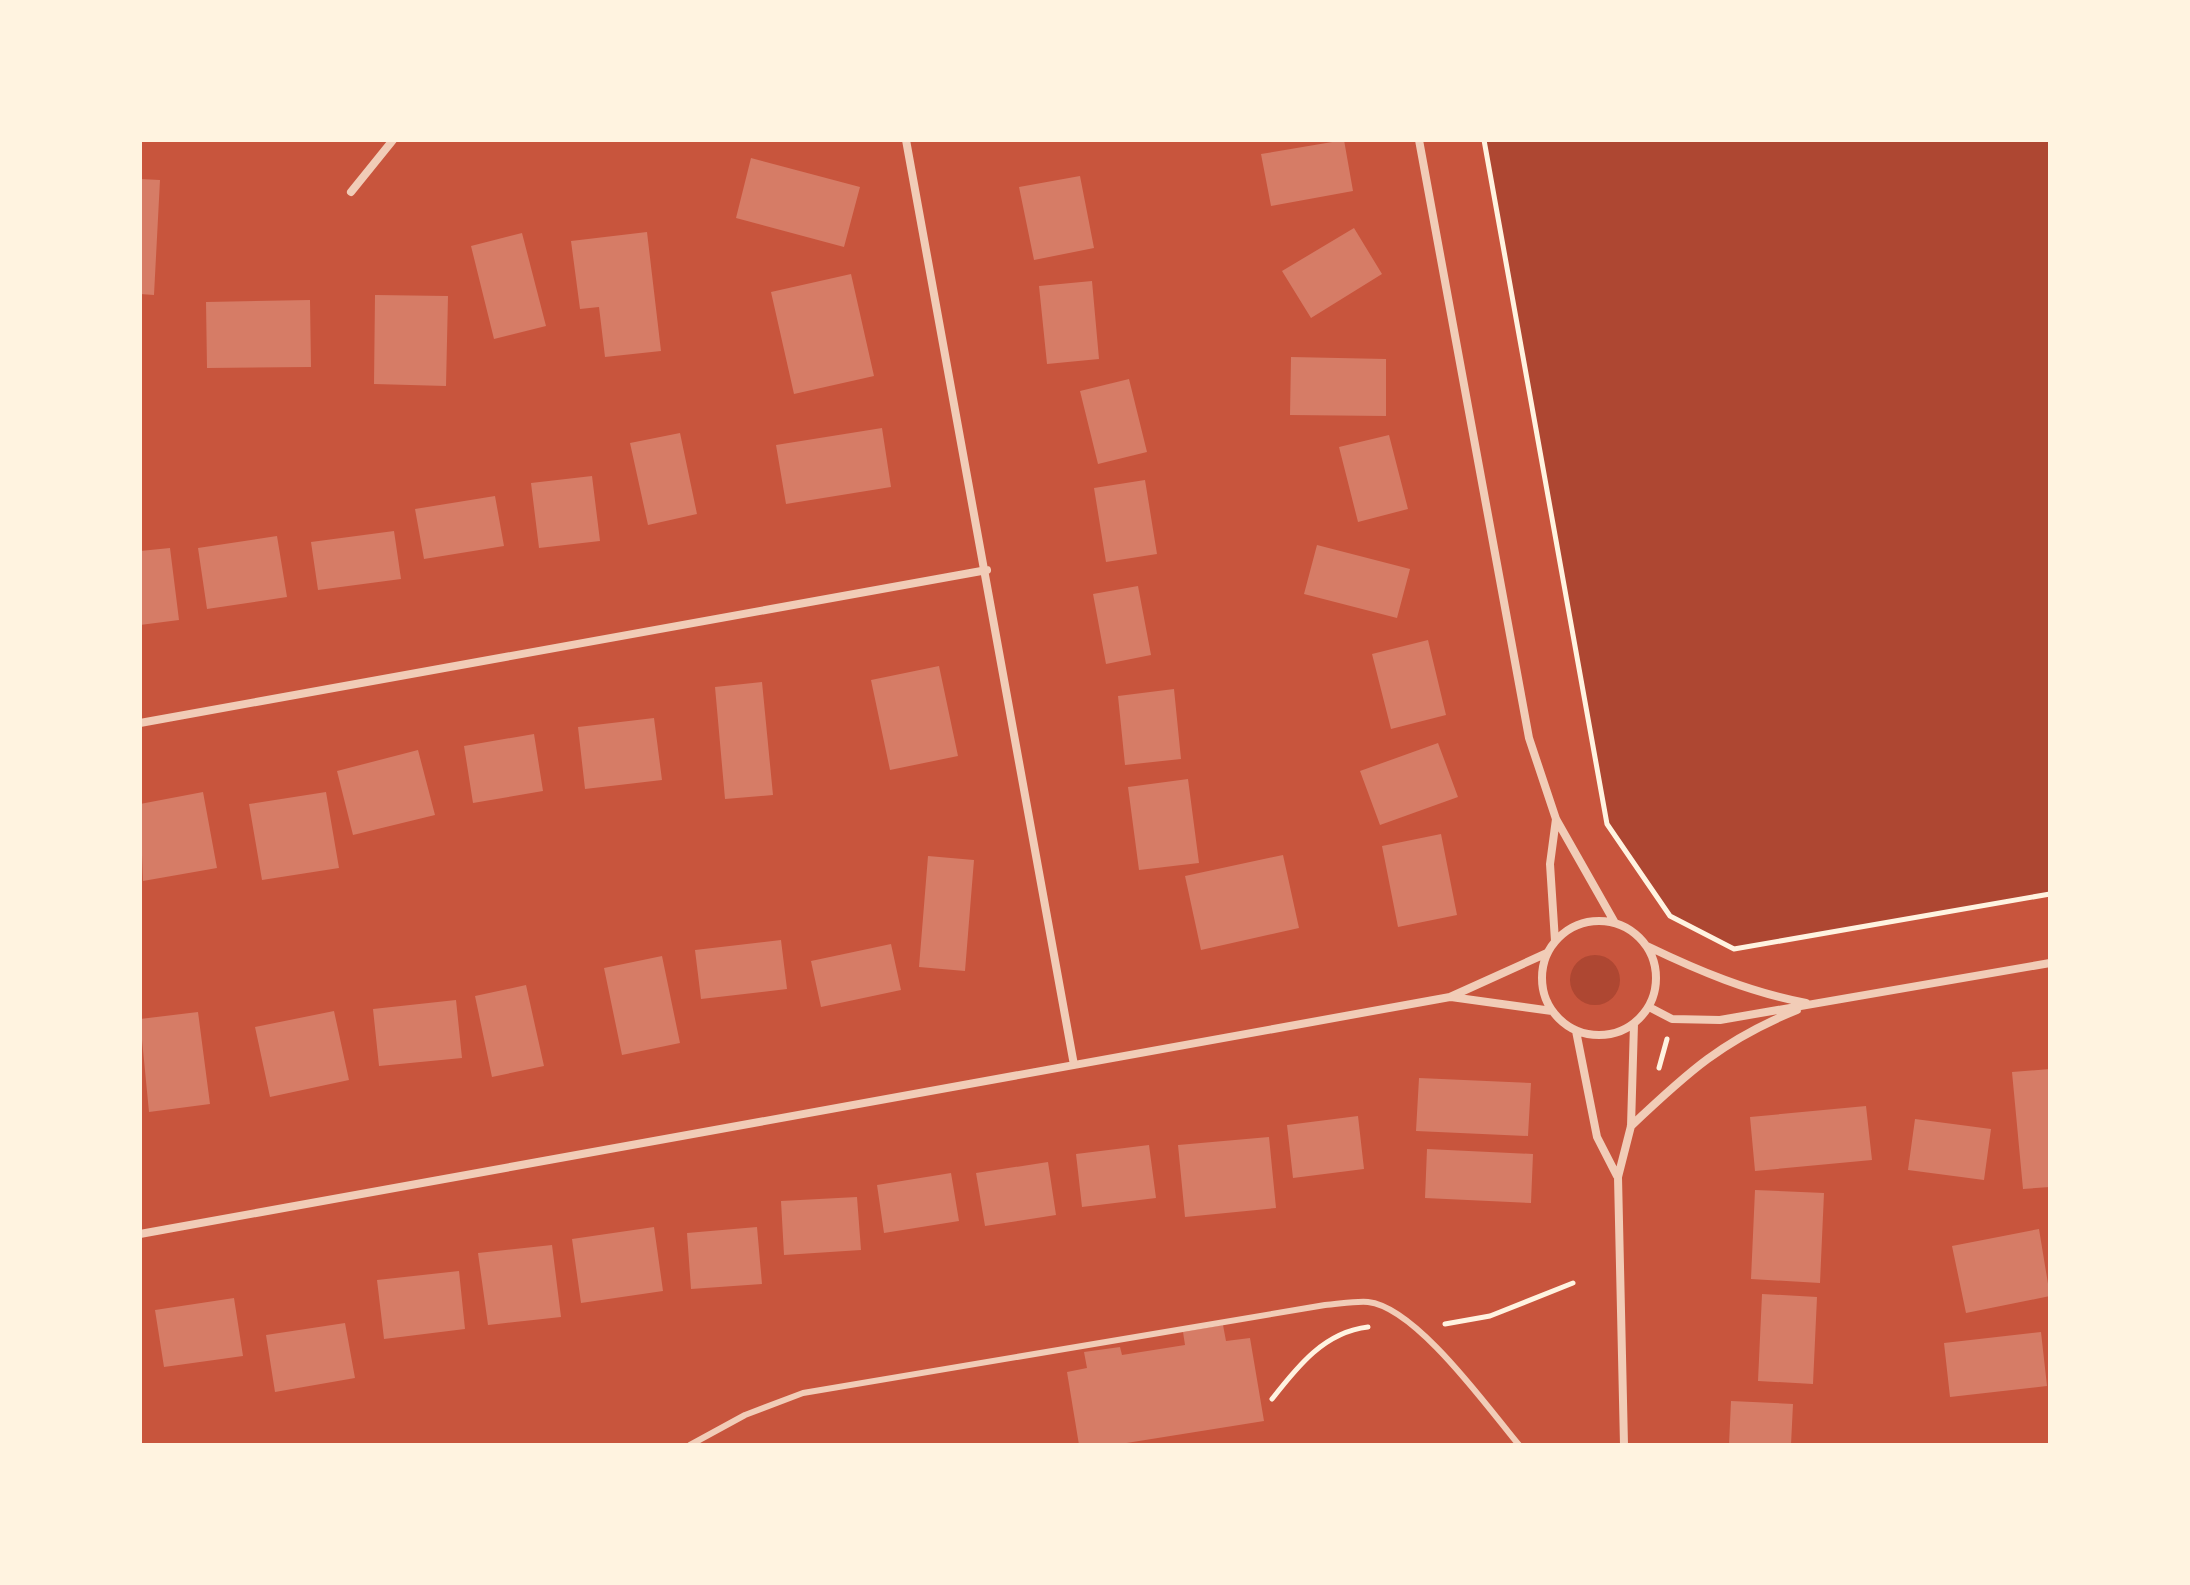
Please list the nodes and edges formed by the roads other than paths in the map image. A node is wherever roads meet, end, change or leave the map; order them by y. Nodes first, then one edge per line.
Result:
1 (393, 140) edge
2 (906, 140) edge
3 (1419, 140) edge
4 (351, 192) dead end
5 (987, 570) junction
6 (140, 723) edge
7 (1556, 819) junction
8 (1615, 923) junction
9 (1555, 941) junction
10 (1646, 945) junction
11 (1547, 953) junction
12 (2050, 963) edge
13 (1450, 997) junction
14 (1813, 1004) junction
15 (1649, 1007) junction
16 (1552, 1011) junction
17 (1634, 1024) junction
18 (1576, 1031) junction
19 (1074, 1065) junction
20 (1631, 1126) junction
21 (1618, 1177) junction
22 (140, 1234) edge
23 (690, 1445) edge
24 (1519, 1445) edge
25 (1624, 1445) edge

1 - 4 street
2 - 5 street
3 - 7 street
5 - 6 street
5 - 19 street
7 - 8 street
7 - 9 street
8 - 9 street
8 - 10 street
9 - 11 street
10 - 14 street
10 - 15 street
11 - 13 street
11 - 16 street
12 - 14 street
13 - 16 street
13 - 19 street
14 - 15 street
14 - 20 street
15 - 17 street
16 - 18 street
17 - 18 street
17 - 20 street
18 - 21 street
19 - 22 street
20 - 21 street
21 - 25 street
23 - 24 lane

